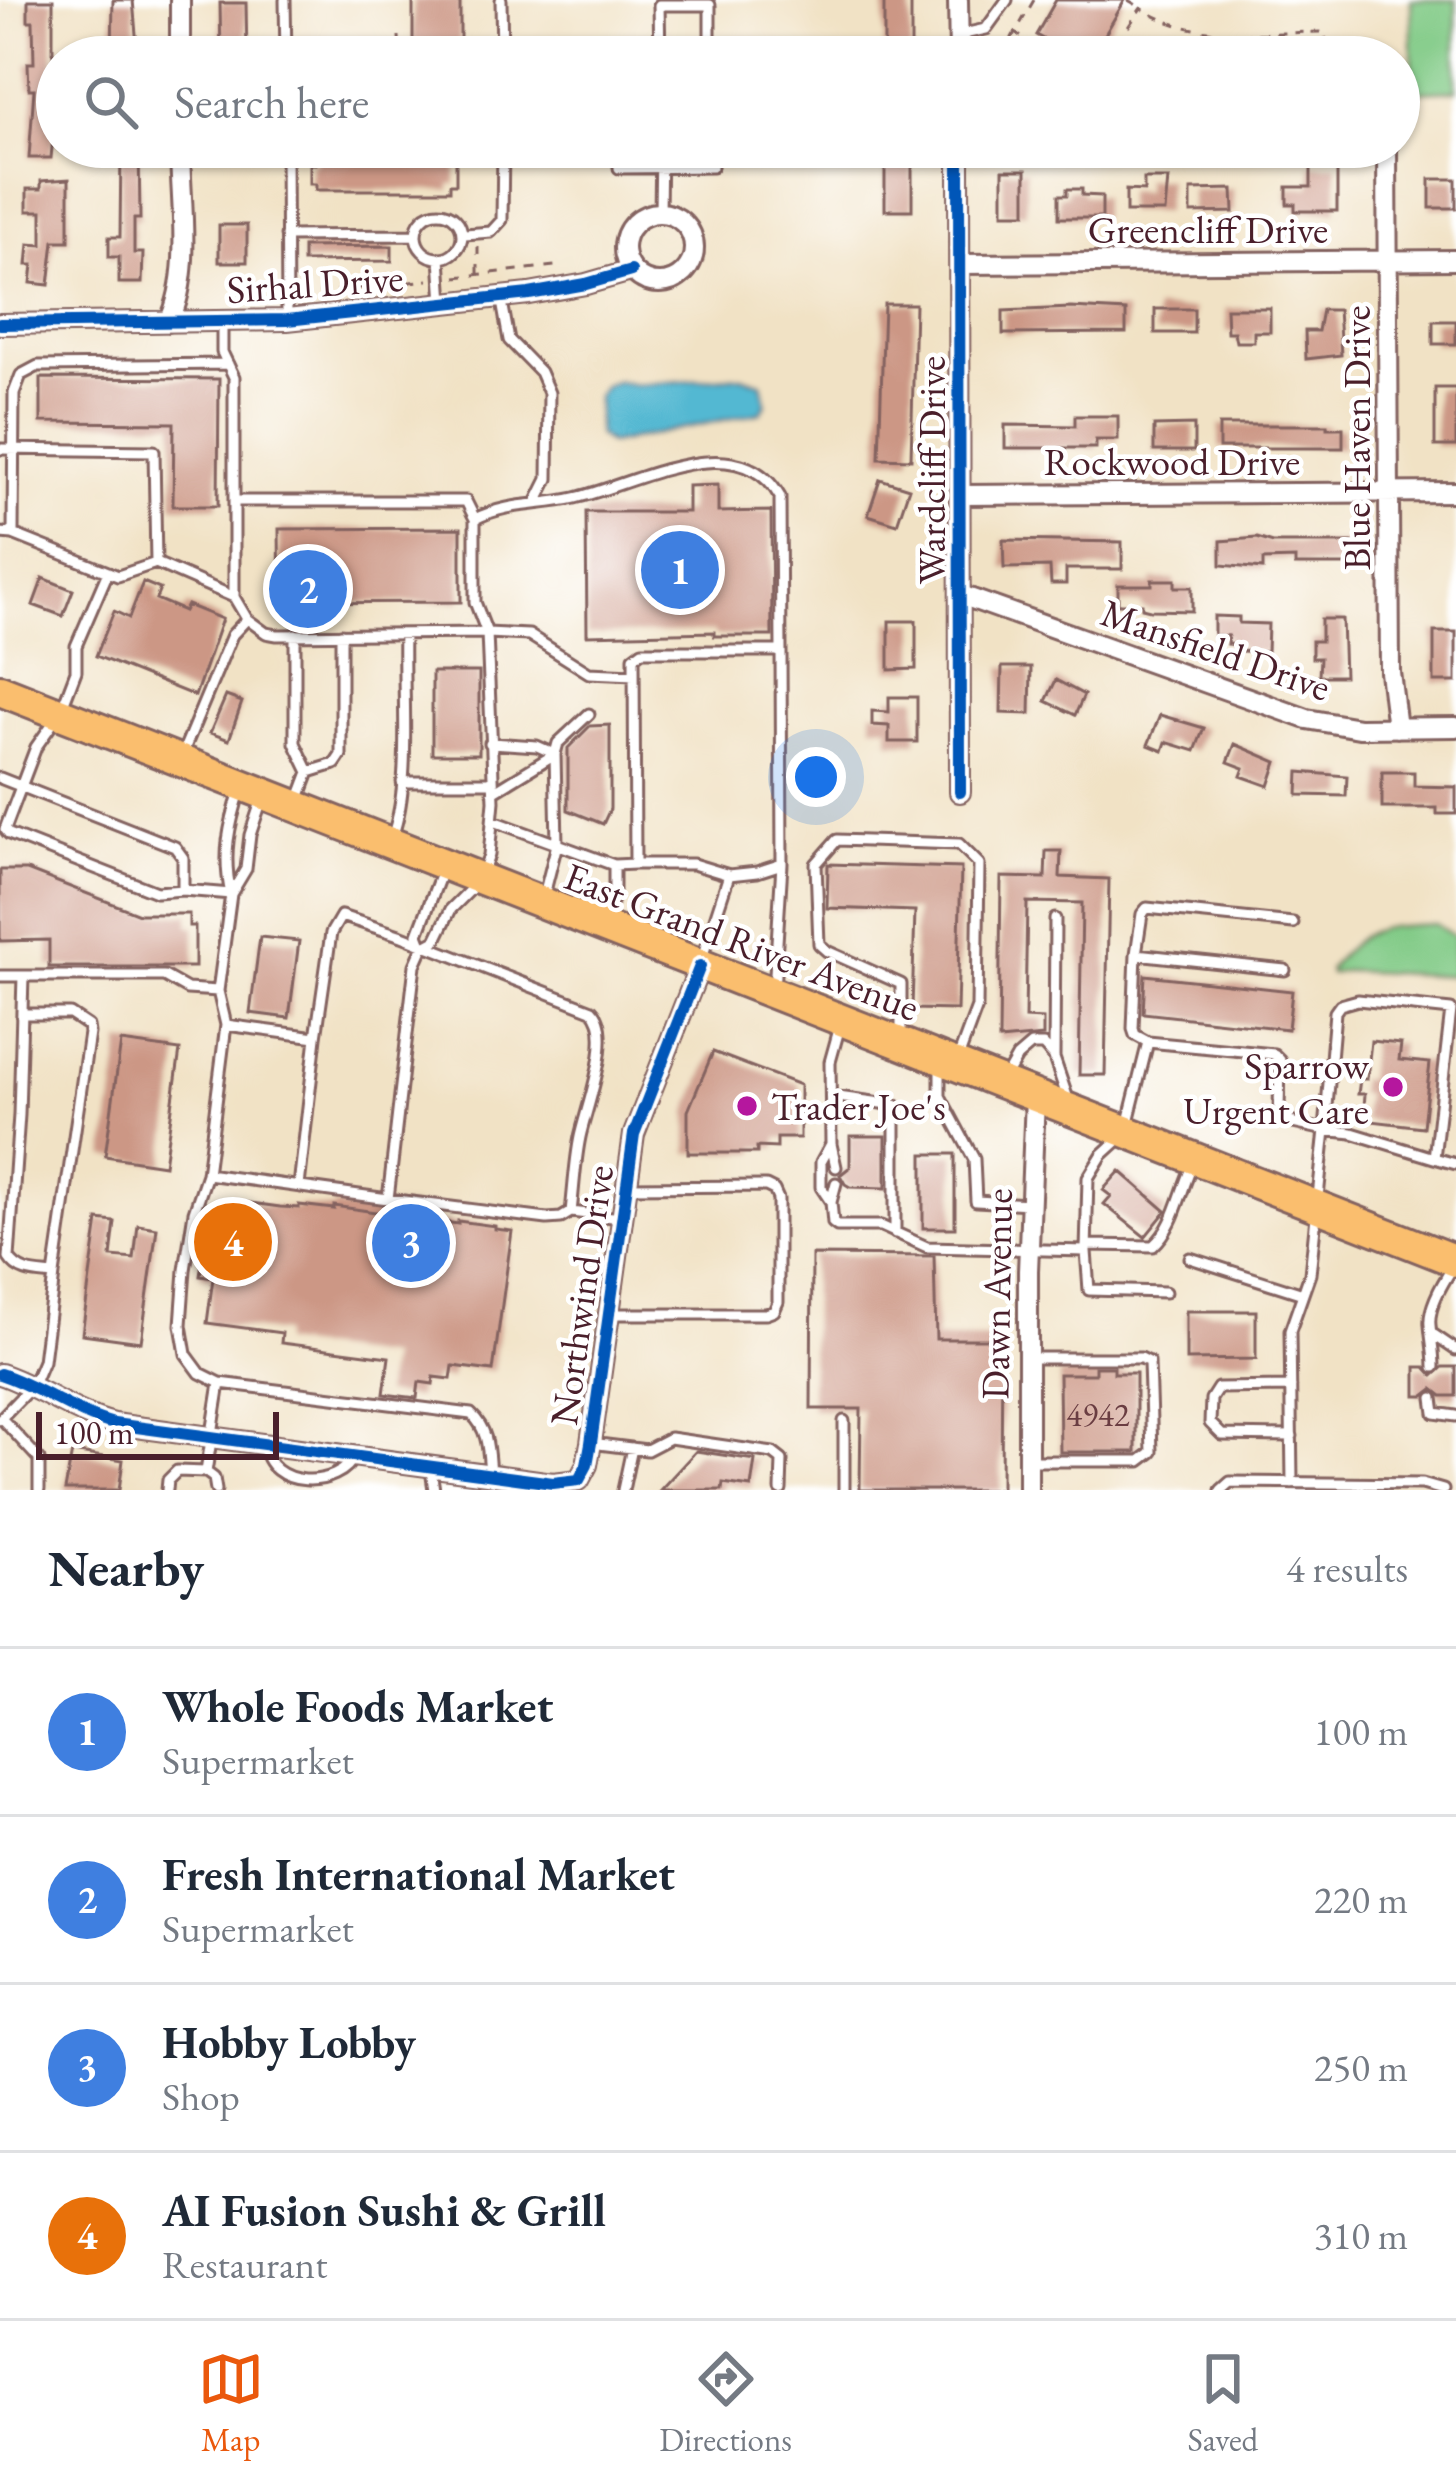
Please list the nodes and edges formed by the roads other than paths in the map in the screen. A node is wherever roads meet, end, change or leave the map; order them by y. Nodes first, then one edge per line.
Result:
1 (180, 0) edge
2 (285, 0) edge
3 (501, 0) edge
4 (958, 0) edge
5 (1007, 0) edge
6 (958, 35) joint
7 (180, 36) edge
8 (286, 36) edge
9 (502, 36) edge
10 (660, 36) edge
11 (710, 36) edge
12 (180, 168) edge
13 (286, 168) edge
14 (503, 168) edge
15 (660, 168) edge
16 (959, 168) edge
17 (1387, 168) edge
18 (660, 212) junction
19 (465, 234) junction
20 (414, 235) junction
21 (286, 236) junction
22 (440, 258) junction
23 (1388, 260) junction
24 (1456, 260) edge
25 (960, 264) junction
26 (631, 271) junction
27 (501, 296) junction
28 (443, 303) junction
29 (286, 320) junction
30 (222, 321) junction
31 (169, 322) junction
32 (0, 324) edge
33 (228, 364) junction
34 (14, 448) junction
35 (0, 449) edge
36 (1389, 492) junction
37 (1456, 492) edge
38 (961, 495) junction
39 (234, 501) junction
40 (537, 501) junction
41 (475, 519) junction
42 (0, 533) edge
43 (13, 534) junction
44 (156, 562) junction
45 (107, 572) junction
46 (961, 595) junction
47 (234, 597) junction
48 (247, 620) junction
49 (295, 634) junction
50 (341, 634) junction
51 (404, 634) junction
52 (488, 634) junction
53 (781, 651) junction
54 (634, 675) junction
55 (0, 691) edge
56 (60, 713) junction
57 (589, 714) dead end
58 (1397, 728) junction
59 (1456, 728) edge
60 (490, 742) junction
61 (555, 754) junction
62 (180, 761) junction
63 (309, 772) junction
64 (0, 778) edge
65 (402, 782) junction
66 (20, 786) junction
67 (493, 787) junction
68 (253, 790) junction
69 (960, 792) dead end
70 (296, 806) junction
71 (494, 821) junction
72 (389, 844) junction
73 (557, 844) junction
74 (635, 863) junction
75 (782, 863) junction
76 (444, 865) junction
77 (614, 865) junction
78 (729, 875) junction
79 (480, 880) junction
80 (183, 890) junction
81 (231, 894) junction
82 (541, 904) junction
83 (1055, 919) dead end
84 (1293, 923) dead end
85 (602, 928) junction
86 (423, 946) junction
87 (1136, 955) junction
88 (700, 966) junction
89 (1286, 970) dead end
90 (0, 976) edge
91 (22, 976) junction
92 (218, 991) junction
93 (774, 996) junction
94 (1453, 1010) edge
95 (22, 1014) junction
96 (841, 1021) junction
97 (226, 1025) junction
98 (316, 1037) junction
99 (1148, 1042) junction
100 (901, 1045) junction
101 (1054, 1058) junction
102 (947, 1064) junction
103 (1001, 1085) junction
104 (831, 1096) junction
105 (1035, 1098) junction
106 (1072, 1113) junction
107 (1324, 1130) junction
108 (1125, 1134) junction
109 (831, 1144) junction
110 (1434, 1158) junction
111 (1194, 1161) junction
112 (1456, 1164) edge
113 (836, 1168) dead end
114 (207, 1174) junction
115 (836, 1184) dead end
116 (299, 1186) junction
117 (626, 1187) junction
118 (388, 1198) junction
119 (831, 1202) junction
120 (1030, 1204) junction
121 (1316, 1209) junction
122 (571, 1212) junction
123 (620, 1218) junction
124 (896, 1233) junction
125 (1086, 1248) junction
126 (1030, 1249) junction
127 (1190, 1258) dead end
128 (1456, 1262) edge
129 (54, 1275) junction
130 (1165, 1292) dead end
131 (1303, 1294) junction
132 (608, 1314) junction
133 (1434, 1335) junction
134 (1456, 1350) edge
135 (1028, 1358) junction
136 (1434, 1367) dead end
137 (0, 1374) edge
138 (220, 1383) junction
139 (33, 1385) junction
140 (1292, 1387) junction
141 (1433, 1397) dead end
142 (1456, 1416) edge
143 (1, 1419) edge
144 (844, 1421) dead end
145 (1292, 1436) junction
146 (211, 1438) junction
147 (591, 1443) junction
148 (264, 1444) junction
149 (632, 1448) junction
150 (355, 1455) junction
151 (1028, 1461) junction
152 (428, 1466) junction
153 (206, 1472) junction
154 (490, 1474) junction
155 (1292, 1483) junction
156 (582, 1485) edge
157 (39, 1490) edge
158 (167, 1490) edge
159 (216, 1490) edge
160 (434, 1490) edge
161 (623, 1490) edge
162 (781, 1490) edge
163 (844, 1490) edge
164 (1028, 1490) edge
165 (1221, 1490) edge
166 (1442, 1490) edge

1 - 7 street
2 - 8 lane
3 - 9 lane
4 - 6 street
5 - 6 lane
10 - 11 lane
12 - 31 street
13 - 21 lane
14 - 19 lane
15 - 18 lane
16 - 25 street, Wardcliff Drive
17 - 23 street, Blue Haven Drive
18 - 26 street
18 - 26 street, Sirhal Drive
19 - 20 lane
19 - 22 lane
20 - 21 lane
20 - 22 lane
21 - 29 lane
22 - 28 lane
23 - 24 street, Greencliff Drive
23 - 25 street, Greencliff Drive
23 - 36 street, Blue Haven Drive
25 - 38 street, Wardcliff Drive
26 - 27 street, Sirhal Drive
27 - 28 street, Sirhal Drive
27 - 40 lane
28 - 29 street, Sirhal Drive
29 - 30 street, Sirhal Drive
30 - 31 street, Sirhal Drive
30 - 33 lane
31 - 32 street, Sirhal Drive
33 - 34 lane
33 - 39 lane
34 - 35 lane
34 - 43 lane
34 - 44 lane
36 - 37 street, Rockwood Drive
36 - 38 street, Rockwood Drive
36 - 58 street, Blue Haven Drive
38 - 46 street, Wardcliff Drive
39 - 41 lane
39 - 47 lane
40 - 41 lane
40 - 53 lane
41 - 52 lane
42 - 43 lane
43 - 45 lane
44 - 45 lane
44 - 47 lane
45 - 56 lane
46 - 58 street, Mansfield Drive
46 - 69 street, Wardcliff Drive
47 - 48 lane
48 - 49 lane
48 - 62 lane
49 - 50 lane
49 - 63 lane
50 - 51 lane
50 - 63 lane
51 - 52 lane
51 - 65 lane
52 - 54 lane
52 - 60 lane
53 - 54 lane
53 - 75 lane
54 - 74 lane
55 - 56 main road, East Grand River Avenue
56 - 62 main road, East Grand River Avenue
56 - 66 lane
57 - 61 lane
58 - 59 street, Mansfield Drive
60 - 61 lane
60 - 67 lane
61 - 67 lane
61 - 73 lane
62 - 68 main road, East Grand River Avenue
63 - 70 lane
64 - 66 lane
65 - 67 lane
65 - 72 lane
66 - 80 lane
66 - 80 lane
67 - 71 lane
68 - 70 main road, East Grand River Avenue
68 - 81 lane
68 - 81 lane
70 - 72 main road, East Grand River Avenue
71 - 73 lane
71 - 79 lane
72 - 76 main road, East Grand River Avenue
73 - 77 lane
73 - 82 lane
74 - 77 lane
74 - 78 lane
75 - 78 lane
75 - 93 lane
76 - 79 main road, East Grand River Avenue
76 - 86 lane
77 - 85 lane
78 - 88 lane
79 - 82 main road, East Grand River Avenue
79 - 86 lane
80 - 81 lane
81 - 92 lane
82 - 85 main road, East Grand River Avenue
83 - 101 lane
84 - 87 lane
85 - 88 main road, East Grand River Avenue
86 - 98 lane
86 - 118 lane
86 - 122 lane
87 - 89 lane
87 - 99 lane
88 - 93 main road, East Grand River Avenue
88 - 117 street, Northwind Drive
90 - 91 lane
91 - 92 lane
91 - 95 lane
92 - 97 lane
93 - 96 main road, East Grand River Avenue
94 - 107 lane
94 - 110 lane
95 - 129 lane
95 - 129 lane
96 - 100 main road, East Grand River Avenue
96 - 104 lane
97 - 98 lane
97 - 114 lane
98 - 116 lane
99 - 107 lane
99 - 108 lane
100 - 102 main road, East Grand River Avenue
100 - 102 lane
101 - 103 lane
101 - 106 lane
102 - 103 main road, East Grand River Avenue
102 - 120 lane
103 - 105 main road, East Grand River Avenue
104 - 109 lane
104 - 124 lane
105 - 106 main road, East Grand River Avenue
105 - 120 street, Dawn Avenue
106 - 108 main road, East Grand River Avenue
107 - 110 lane
107 - 121 lane
108 - 111 main road, East Grand River Avenue
108 - 125 lane
109 - 113 lane
109 - 119 lane
110 - 112 lane
111 - 121 main road, East Grand River Avenue
111 - 125 lane
114 - 116 lane
114 - 138 lane
115 - 119 lane
116 - 118 lane
117 - 123 street, Northwind Drive
117 - 132 lane
118 - 122 lane
119 - 124 lane
120 - 126 street, Dawn Avenue
121 - 128 main road, East Grand River Avenue
121 - 131 lane
122 - 123 lane
123 - 132 street, Northwind Drive
124 - 126 lane
125 - 126 lane
125 - 130 lane
126 - 135 street, Dawn Avenue
127 - 131 lane
128 - 133 lane
129 - 139 lane
131 - 140 lane
132 - 147 street, Northwind Drive
133 - 134 lane
133 - 136 lane
135 - 151 street, Dawn Avenue
135 - 151 lane
137 - 139 street, Northwind Drive
138 - 146 lane
138 - 154 lane
139 - 143 lane
139 - 146 street, Northwind Drive
140 - 145 lane
140 - 145 lane
141 - 142 lane
143 - 157 lane
144 - 163 lane
145 - 155 lane
146 - 148 street, Northwind Drive
146 - 153 lane
147 - 149 lane
147 - 156 street, Northwind Drive
148 - 150 street, Northwind Drive
148 - 150 lane
149 - 161 lane
149 - 162 lane
150 - 152 street, Northwind Drive
151 - 164 street, Dawn Avenue
152 - 154 street, Northwind Drive
152 - 160 lane
153 - 158 lane
153 - 159 lane
154 - 156 street, Northwind Drive
155 - 165 lane
155 - 166 lane

